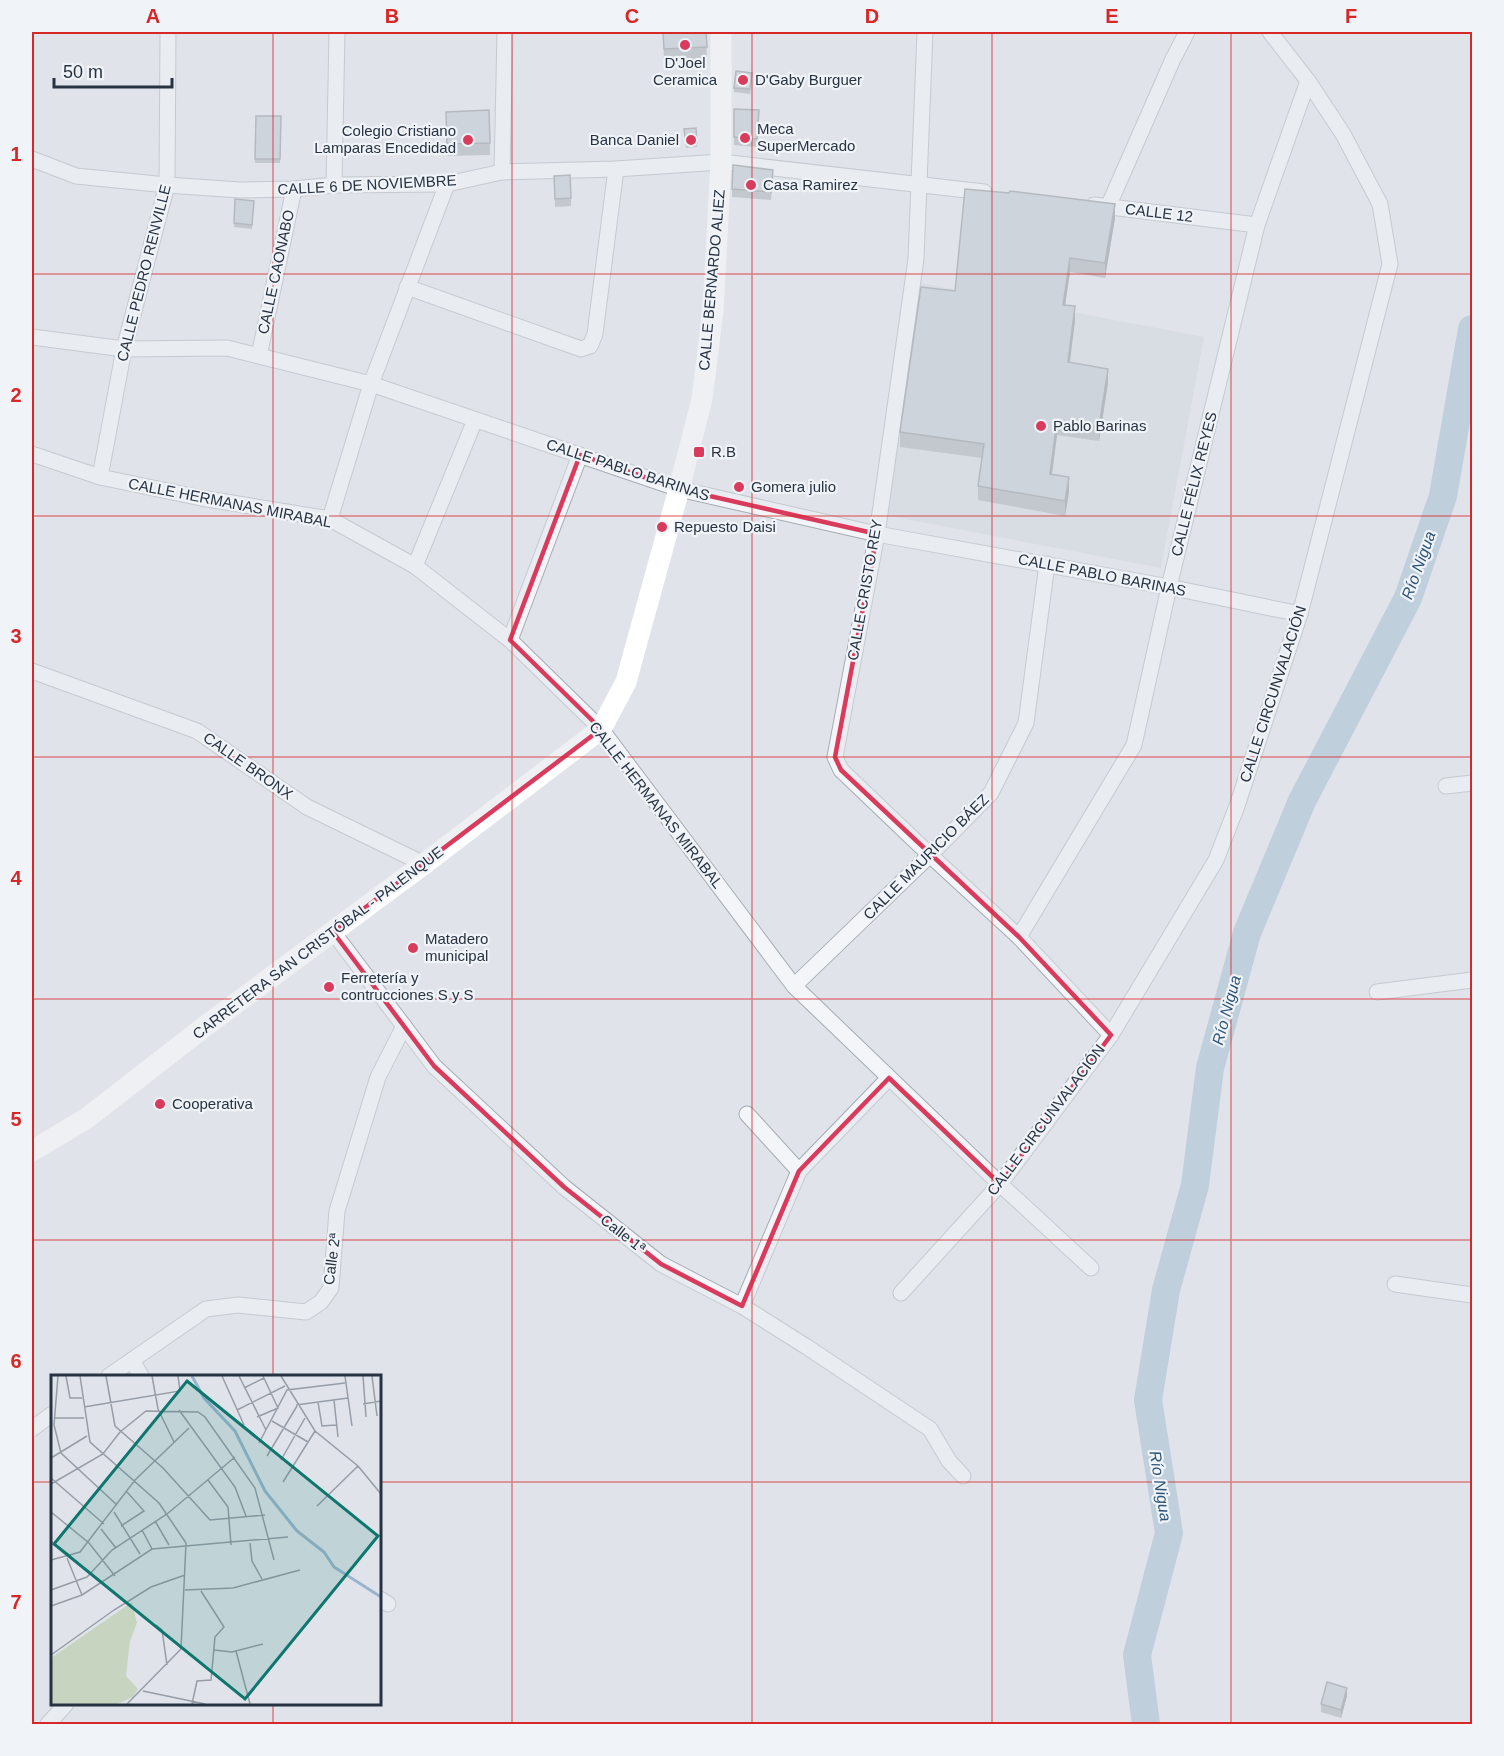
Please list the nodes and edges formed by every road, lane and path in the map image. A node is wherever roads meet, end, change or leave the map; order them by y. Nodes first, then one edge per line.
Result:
1 (168, 32) edge
2 (337, 32) edge
3 (505, 32) edge
4 (721, 32) edge
5 (924, 32) edge
6 (1187, 32) edge
7 (1270, 32) edge
8 (1308, 81) junction
9 (32, 159) edge
10 (721, 162) junction
11 (616, 170) junction
12 (502, 172) junction
13 (447, 184) junction
14 (919, 184) junction
15 (167, 185) junction
16 (334, 185) junction
17 (294, 189) junction
18 (1002, 194) edge
19 (1085, 204) edge
20 (1108, 207) junction
21 (1257, 225) junction
22 (407, 287) junction
23 (32, 337) edge
24 (124, 349) junction
25 (259, 356) junction
26 (370, 384) junction
27 (475, 420) junction
28 (32, 454) edge
29 (580, 455) junction
30 (100, 477) junction
31 (680, 489) junction
32 (330, 519) junction
33 (876, 534) junction
34 (1047, 564) junction
35 (415, 566) junction
36 (1169, 587) junction
37 (1299, 614) junction
38 (510, 640) junction
39 (32, 671) edge
40 (600, 729) junction
41 (1473, 783) edge
42 (1446, 786) dead end
43 (930, 855) junction
44 (424, 864) junction
45 (333, 932) junction
46 (1019, 937) junction
47 (1473, 980) edge
48 (794, 986) junction
49 (1377, 992) dead end
50 (404, 1026) junction
51 (1112, 1035) junction
52 (889, 1078) junction
53 (747, 1114) dead end
54 (32, 1151) edge
55 (799, 1171) junction
56 (1000, 1184) junction
57 (1091, 1268) dead end
58 (1395, 1284) dead end
59 (901, 1293) dead end
60 (1473, 1295) edge
61 (742, 1306) junction
62 (132, 1360) junction
63 (112, 1375) edge
64 (140, 1375) edge
65 (51, 1415) edge
66 (32, 1429) edge
67 (963, 1476) dead end
68 (65, 1705) edge
69 (48, 1725) edge

1 - 15 street, CALLE PEDRO RENVILLE
2 - 16 street
3 - 12 street
4 - 10 main road, CALLE BERNARDO ALIEZ
5 - 14 street, CALLE CRISTO REY
6 - 20 street
7 - 8 street, CALLE CIRCUNVALACIÓN
8 - 21 street, CALLE FÉLIX REYES
8 - 37 street, CALLE CIRCUNVALACIÓN
9 - 15 street, CALLE 6 DE NOVIEMBRE
10 - 11 street, CALLE 6 DE NOVIEMBRE
10 - 14 street, CALLE 6 DE NOVIEMBRE
10 - 31 main road, CALLE BERNARDO ALIEZ
11 - 12 street, CALLE 6 DE NOVIEMBRE
11 - 22 street
12 - 13 street, CALLE 6 DE NOVIEMBRE
13 - 16 street, CALLE 6 DE NOVIEMBRE
13 - 22 street
14 - 18 street
14 - 33 street, CALLE CRISTO REY
15 - 17 street, CALLE 6 DE NOVIEMBRE
15 - 24 street, CALLE PEDRO RENVILLE
16 - 17 street, CALLE 6 DE NOVIEMBRE
17 - 25 street, CALLE CAONABO
19 - 20 street, CALLE 12
20 - 21 street, CALLE 12
21 - 36 street, CALLE FÉLIX REYES
22 - 26 street
23 - 24 street, CALLE PABLO BARINAS
24 - 25 street, CALLE PABLO BARINAS
24 - 30 street, CALLE PEDRO RENVILLE
25 - 26 street, CALLE PABLO BARINAS
26 - 27 street, CALLE PABLO BARINAS
26 - 32 street
27 - 29 street, CALLE PABLO BARINAS
27 - 35 street
28 - 30 street, CALLE HERMANAS MIRABAL
29 - 31 street, CALLE PABLO BARINAS
29 - 38 street
30 - 32 street, CALLE HERMANAS MIRABAL
31 - 33 street, CALLE PABLO BARINAS
31 - 40 main road, CALLE BERNARDO ALIEZ
32 - 35 street, CALLE HERMANAS MIRABAL
33 - 34 street, CALLE PABLO BARINAS
33 - 43 street, CALLE CRISTO REY
34 - 36 street, CALLE PABLO BARINAS
34 - 43 street, CALLE MAURICIO BÁEZ
35 - 38 street, CALLE HERMANAS MIRABAL
36 - 37 street, CALLE PABLO BARINAS
36 - 46 street, CALLE FÉLIX REYES
37 - 51 street, CALLE CIRCUNVALACIÓN
38 - 40 street, CALLE HERMANAS MIRABAL
39 - 44 street, CALLE BRONX
40 - 44 main road, CARRETERA SAN CRISTÓBAL - PALENQUE
40 - 48 street, CALLE HERMANAS MIRABAL
41 - 42 street
43 - 46 street, CALLE CRISTO REY
43 - 48 street, CALLE MAURICIO BÁEZ
44 - 45 main road, CARRETERA SAN CRISTÓBAL - PALENQUE
45 - 50 street, Calle 1ª
45 - 54 main road, CARRETERA SAN CRISTÓBAL - PALENQUE
46 - 51 street, CALLE CRISTO REY
47 - 49 street
48 - 52 street, CALLE HERMANAS MIRABAL
50 - 61 street, Calle 1ª
50 - 62 street, Calle 2ª
51 - 56 street, CALLE CIRCUNVALACIÓN
52 - 55 street
52 - 56 street, CALLE HERMANAS MIRABAL
53 - 55 street
55 - 61 street
56 - 57 street, CALLE HERMANAS MIRABAL
56 - 59 street, CALLE CIRCUNVALACIÓN
58 - 60 street
61 - 67 street, Calle 1ª
62 - 63 street, Calle 2ª
62 - 64 street
65 - 66 street
68 - 69 street

